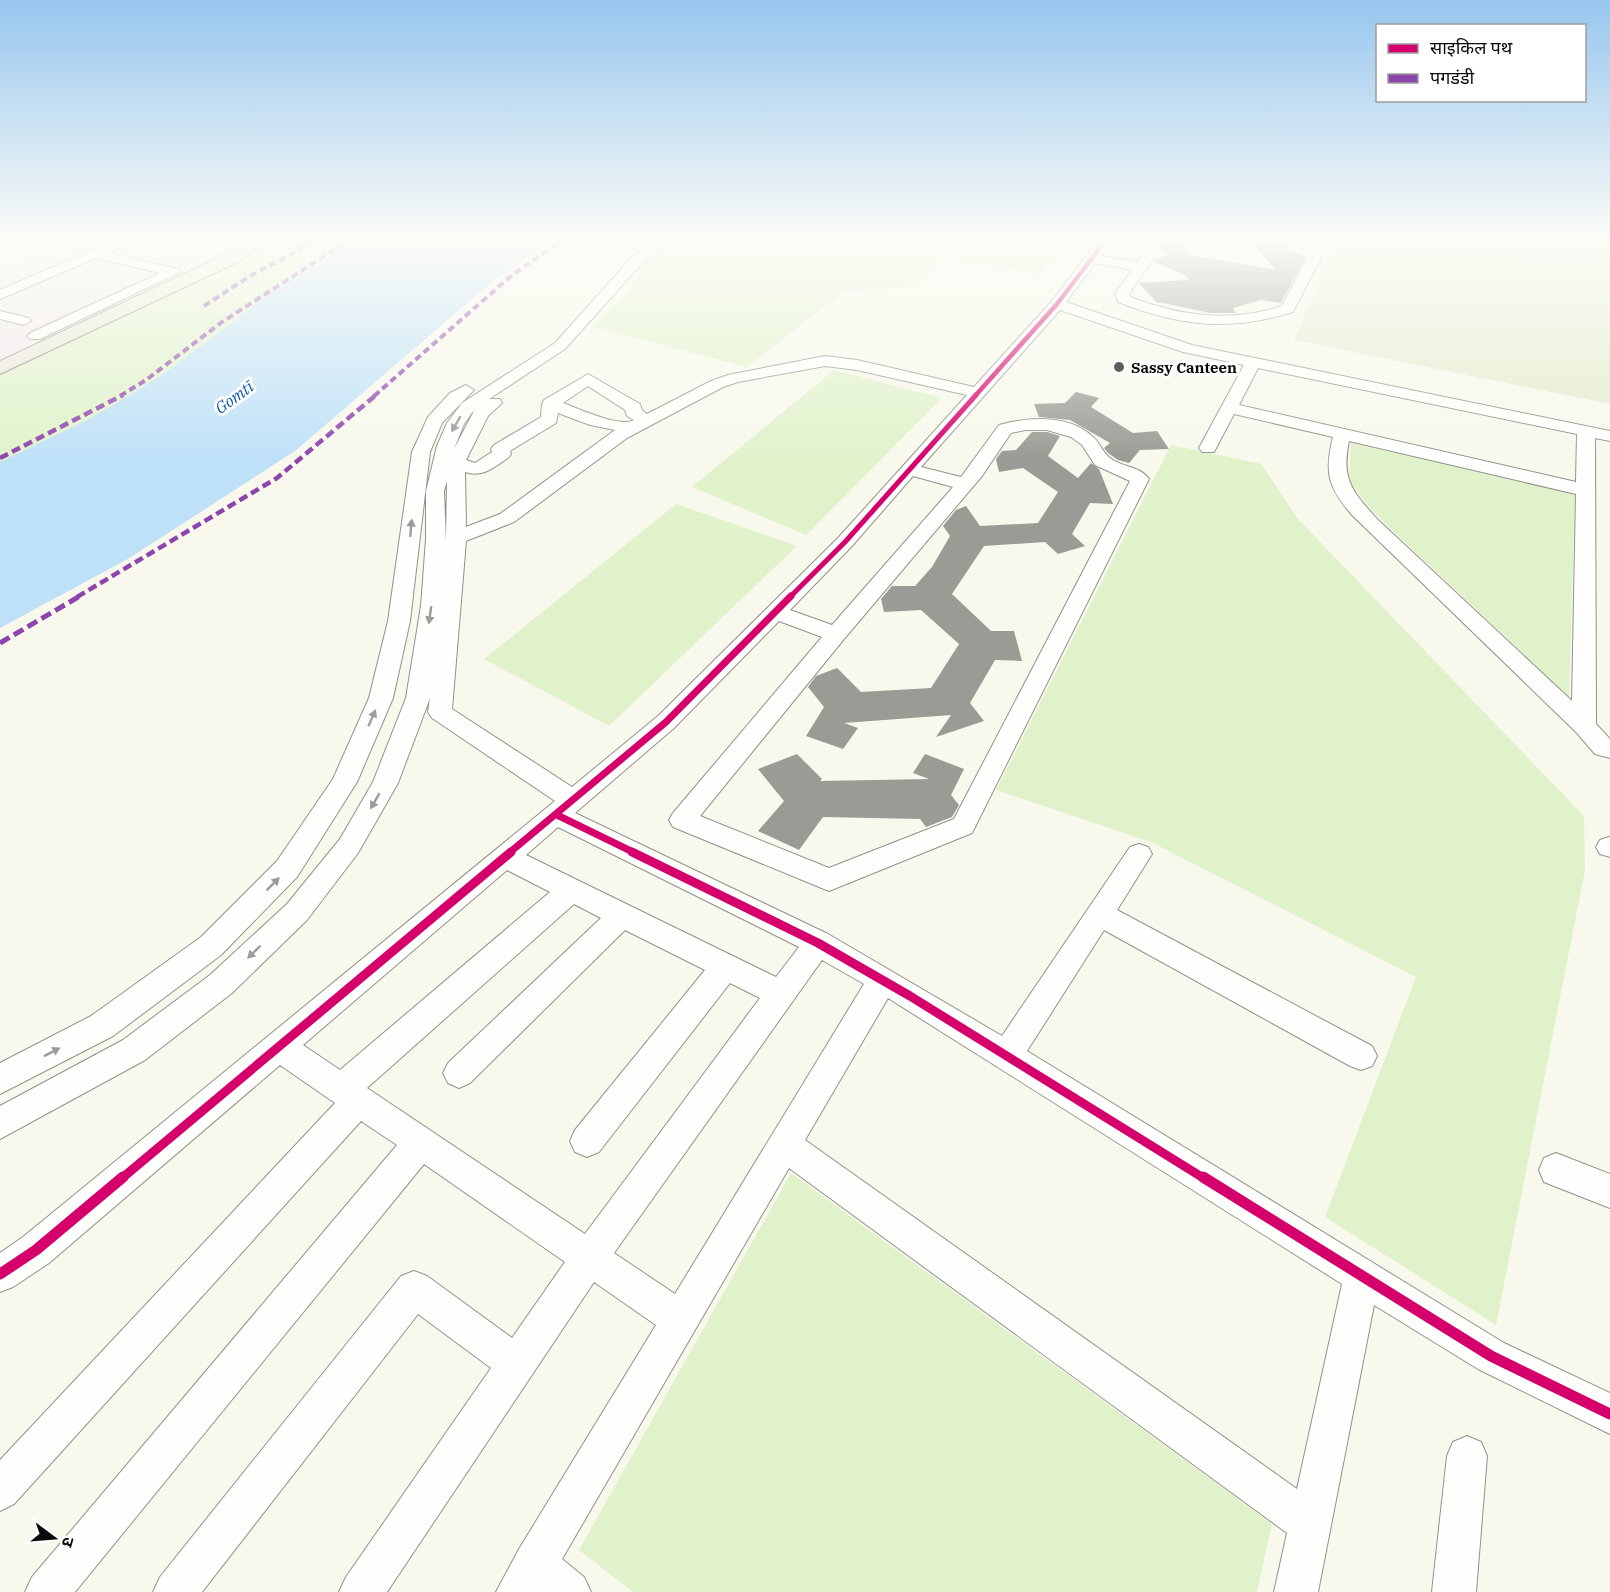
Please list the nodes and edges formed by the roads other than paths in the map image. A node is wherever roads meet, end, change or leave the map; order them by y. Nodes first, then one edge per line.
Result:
1 (88, 311) edge
2 (120, 311) edge
3 (576, 311) edge
4 (592, 311) edge
5 (1051, 311) edge
6 (1078, 311) edge
7 (1160, 311) edge
8 (1283, 311) edge
9 (0, 315) edge
10 (24, 321) dead end
11 (35, 336) dead end
12 (559, 358) dead end
13 (1253, 363) junction
14 (0, 368) edge
15 (978, 393) junction
16 (550, 404) junction
17 (1230, 408) junction
18 (639, 425) junction
19 (1586, 430) junction
20 (1342, 434) junction
21 (1610, 436) edge
22 (1208, 448) dead end
23 (456, 463) junction
24 (477, 470) junction
25 (910, 470) junction
26 (499, 481) dead end
27 (965, 484) junction
28 (1585, 490) junction
29 (456, 538) junction
30 (775, 612) junction
31 (836, 634) junction
32 (1584, 726) junction
33 (1610, 749) edge
34 (565, 808) junction
35 (1139, 854) dead end
36 (507, 858) junction
37 (572, 890) junction
38 (1100, 914) junction
39 (622, 915) junction
40 (818, 943) junction
41 (726, 966) junction
42 (882, 981) junction
43 (781, 994) junction
44 (280, 1047) junction
45 (1006, 1056) junction
46 (1361, 1056) dead end
47 (459, 1073) dead end
48 (0, 1078) edge
49 (351, 1094) junction
50 (0, 1123) edge
51 (587, 1141) dead end
52 (421, 1142) junction
53 (784, 1145) junction
54 (1556, 1170) dead end
55 (1610, 1191) edge
56 (590, 1257) junction
57 (0, 1274) edge
58 (1362, 1276) junction
59 (680, 1319) junction
60 (517, 1364) junction
61 (1610, 1414) edge
62 (1467, 1456) dead end
63 (0, 1490) edge
64 (1310, 1524) junction
65 (526, 1578) edge
66 (47, 1592) edge
67 (174, 1592) edge
68 (361, 1592) edge
69 (569, 1592) edge
70 (1296, 1592) edge
71 (1454, 1592) edge

1 - 11 street
2 - 14 main road
48 -> 3 street
4 -> 50 street
5 - 15 street
6 - 13 street
7 - 8 street
9 - 10 street
12 - 23 street
13 - 17 street
13 - 19 street
15 - 18 street
15 - 25 street
16 - 18 street
16 - 18 street
16 - 24 street
17 - 20 street
17 - 22 street
18 - 29 street
19 - 21 street
19 - 28 street
20 - 28 street
20 - 32 street
23 - 24 street
23 - 29 street
24 - 26 street
25 - 27 street
25 - 30 street
27 - 31 street
27 - 31 street
28 - 32 street
29 - 34 street
30 - 31 street
30 - 34 street
32 - 33 street
34 - 36 street
34 - 40 street
35 - 38 street
36 - 37 street
36 - 44 street
37 - 39 street
37 - 49 street
38 - 45 street
38 - 46 street
39 - 41 street
39 - 47 street
40 - 42 street
40 - 43 street
41 - 43 street
41 - 51 street
42 - 45 street
42 - 53 street
43 - 56 street
44 - 49 street
44 - 57 street
45 - 58 street
49 - 52 street
49 - 63 street
52 - 56 street
52 - 66 street
53 - 59 street
53 - 64 street
54 - 55 street
56 - 59 street
56 - 60 street
58 - 61 street
58 - 64 street
59 - 65 street
60 - 67 street
60 - 68 street
62 - 71 street
64 - 70 street
65 - 69 street

